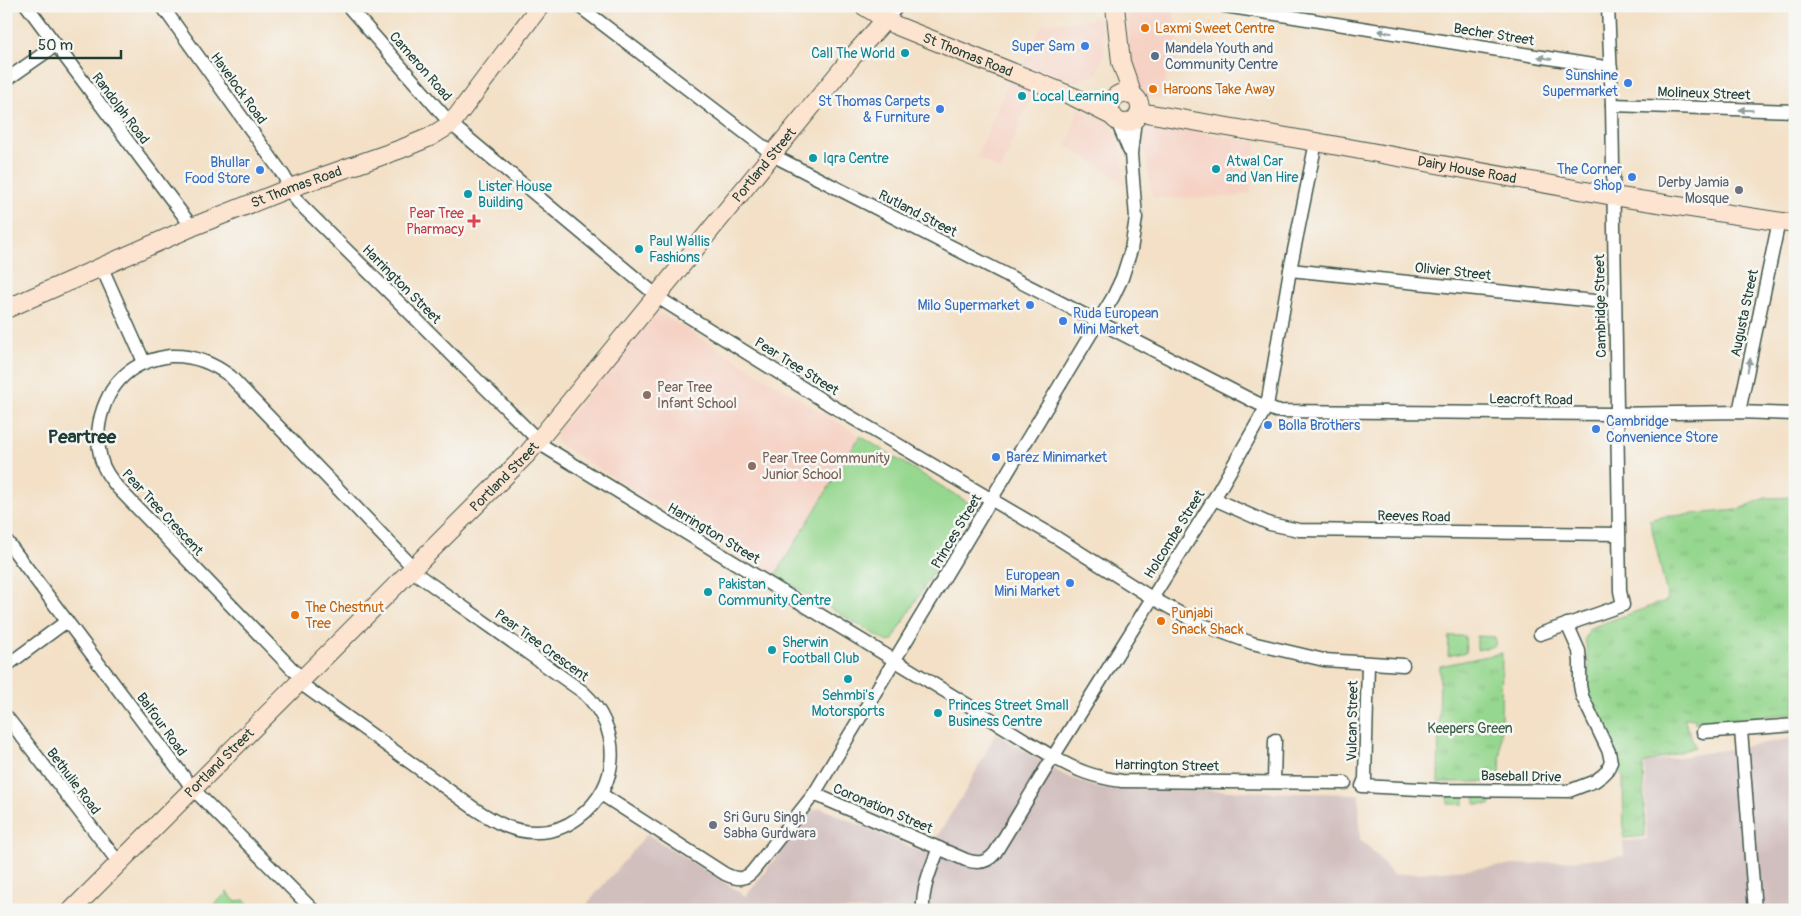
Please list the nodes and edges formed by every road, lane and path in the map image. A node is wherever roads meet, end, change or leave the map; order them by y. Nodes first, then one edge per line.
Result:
1 (27, 6) edge
2 (162, 6) edge
3 (348, 6) edge
4 (540, 6) edge
5 (580, 6) edge
6 (864, 6) edge
7 (898, 6) edge
8 (1115, 6) edge
9 (1225, 6) edge
10 (1608, 6) edge
11 (885, 20) junction
12 (56, 46) junction
13 (1610, 68) junction
14 (6, 80) edge
15 (1612, 104) junction
16 (1124, 108) junction
17 (1795, 111) edge
18 (451, 124) junction
19 (1316, 142) junction
20 (773, 154) junction
21 (1131, 154) junction
22 (290, 188) junction
23 (1613, 196) junction
24 (1787, 222) edge
25 (192, 227) junction
26 (102, 268) junction
27 (1290, 270) junction
28 (656, 295) junction
29 (1614, 303) junction
30 (6, 309) edge
31 (1097, 322) junction
32 (144, 362) junction
33 (1267, 406) junction
34 (1739, 412) junction
35 (1617, 414) junction
36 (1795, 414) edge
37 (538, 440) junction
38 (992, 499) junction
39 (1214, 499) junction
40 (1619, 534) junction
41 (6, 540) edge
42 (413, 569) junction
43 (1152, 598) junction
44 (67, 621) junction
45 (1566, 624) junction
46 (1540, 634) dead end
47 (896, 660) junction
48 (1368, 664) junction
49 (1403, 665) dead end
50 (6, 666) edge
51 (301, 680) junction
52 (6, 716) edge
53 (1795, 724) edge
54 (1741, 730) junction
55 (1703, 732) dead end
56 (1274, 740) dead end
57 (1053, 757) junction
58 (1274, 782) junction
59 (1345, 783) dead end
60 (1364, 783) joint
61 (192, 789) junction
62 (601, 794) junction
63 (814, 794) junction
64 (939, 848) junction
65 (118, 863) junction
66 (72, 910) edge
67 (313, 910) edge
68 (923, 910) edge
69 (1755, 910) edge

1 - 12 street, Randolph Road
2 - 22 street, Havelock Road
3 - 18 street, Cameron Road
4 - 18 street, St Thomas Road
5 - 20 street, Rutland Street
6 - 11 street, St Thomas Road
7 - 11 street, Portland Street
8 - 16 street
13 -> 9 street, Becher Street
10 - 13 street, Cambridge Street
11 - 16 street, St Thomas Road
11 - 20 street, Portland Street
12 - 14 street
12 - 25 street, Randolph Road
13 - 15 street, Cambridge Street
17 -> 15 street, Molineux Street
15 - 23 street, Cambridge Street
16 - 19 street, Dairy House Road
16 - 21 street, Princes Street
16 - 21 street, Princes Street
18 - 22 street, St Thomas Road
18 - 28 street, Pear Tree Street
19 - 23 street, Dairy House Road
19 - 27 street, Holcombe Street
20 - 28 street, Portland Street
20 - 31 street, Rutland Street
21 - 31 street, Princes Street
22 - 25 street, St Thomas Road
22 - 37 street, Harrington Street
23 - 24 street, Dairy House Road
23 - 29 street, Cambridge Street
34 -> 24 street, Augusta Street
25 - 26 street, St Thomas Road
26 - 30 street, St Thomas Road
26 - 32 street
27 - 29 street, Olivier Street
27 - 33 street, Holcombe Street
28 - 37 street, Portland Street
28 - 38 street, Pear Tree Street
29 - 35 street, Cambridge Street
31 - 33 street, Rutland Street
31 - 38 street, Princes Street
32 - 42 street, Pear Tree Crescent
32 - 51 street, Pear Tree Crescent
33 - 35 street, Leacroft Road
33 - 39 street, Holcombe Street
34 - 35 street, Leacroft Road
34 - 36 street, Leacroft Road
35 - 40 street, Cambridge Street
37 - 42 street, Portland Street
37 - 47 street, Harrington Street
38 - 43 street, Pear Tree Street
38 - 47 street, Princes Street
39 - 40 street, Reeves Road
39 - 43 street, Holcombe Street
40 - 45 street, Cambridge Street
41 - 44 street, Balfour Road
42 - 51 street, Portland Street
42 - 62 street, Pear Tree Crescent
43 - 48 street, Pear Tree Street
43 - 57 street, Holcombe Street
44 - 50 street
44 - 61 street, Balfour Road
45 - 46 street
45 - 60 street, Baseball Drive
47 - 57 street, Harrington Street
47 - 63 street, Princes Street
48 - 49 street, Pear Tree Street
48 - 60 street, Vulcan Street
51 - 61 street, Portland Street
51 - 62 street, Pear Tree Crescent
52 - 65 street, Bethulie Road
53 - 54 street
54 - 55 street
54 - 69 street
56 - 58 street
57 - 58 street, Harrington Street
57 - 64 street, Holcombe Street
58 - 59 street, Harrington Street
61 - 65 street, Portland Street
61 - 67 street, Balfour Road
62 - 63 street, Princes Street
63 - 64 street, Coronation Street
64 - 68 street
65 - 66 street, Portland Street

